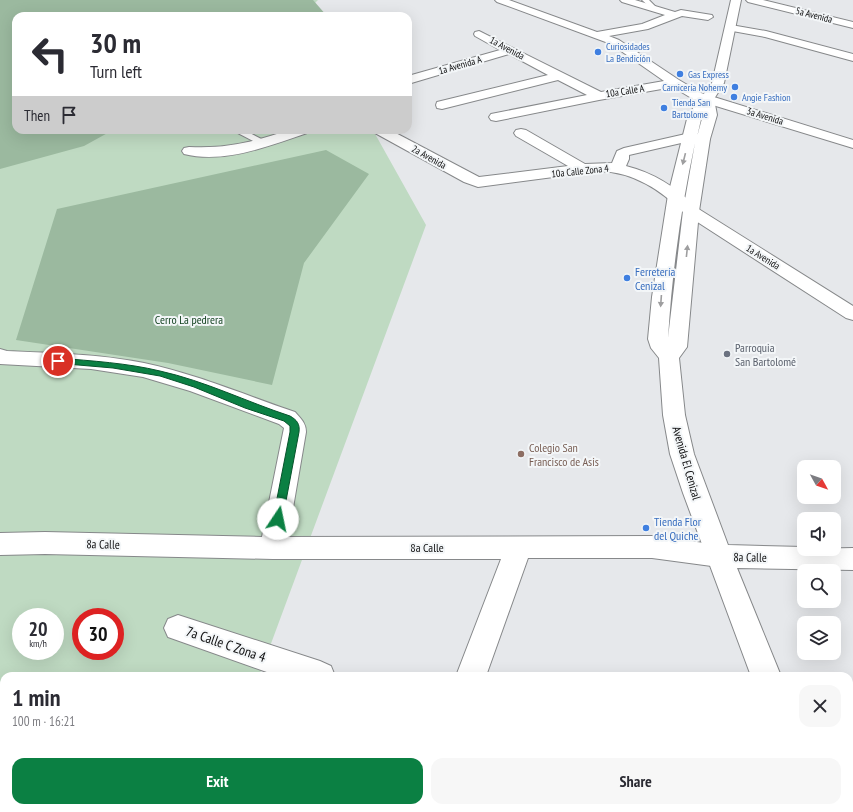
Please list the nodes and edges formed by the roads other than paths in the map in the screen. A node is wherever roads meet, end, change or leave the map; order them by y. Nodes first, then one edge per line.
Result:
1 (625, 0) edge
2 (645, 0) edge
3 (736, 0) edge
4 (751, 0) edge
5 (495, 1) edge
6 (656, 10) junction
7 (674, 15) junction
8 (708, 17) dead end
9 (853, 25) edge
10 (730, 28) junction
11 (480, 34) dead end
12 (597, 35) junction
13 (511, 50) junction
14 (853, 58) edge
15 (559, 76) junction
16 (412, 78) edge
17 (675, 83) junction
18 (599, 96) junction
19 (708, 99) junction
20 (442, 105) dead end
21 (496, 117) dead end
22 (521, 133) dead end
23 (245, 134) edge
24 (291, 134) edge
25 (387, 134) edge
26 (696, 138) junction
27 (264, 144) junction
28 (853, 144) edge
29 (189, 151) dead end
30 (617, 168) junction
31 (583, 169) junction
32 (478, 182) joint
33 (676, 195) junction
34 (691, 211) junction
35 (853, 314) edge
36 (669, 357) junction
37 (1, 360) edge
38 (0, 544) edge
39 (519, 547) junction
40 (273, 548) junction
41 (719, 556) junction
42 (853, 559) edge
43 (178, 628) dead end
44 (308, 672) edge
45 (472, 672) edge
46 (764, 672) edge

1 - 6 street
2 - 6 lane
3 - 10 street
4 - 9 street, 5a Avenida
5 - 12 street, 3a Avenida
6 - 7 street
7 - 8 street
7 - 12 street
10 - 14 street
10 - 19 street
11 - 13 street, 1a Avenida
12 - 17 street, 3a Avenida
13 - 15 street, 1a Avenida
13 - 16 street, 1a Avenida A
15 - 18 street, 1a Avenida
15 - 20 street
17 - 18 street, 10a Calle A
17 - 19 street, 3a Avenida
18 - 21 street, 10a Calle A
19 - 26 street, Avenida El Cenizal
19 - 28 street, 3a Avenida
22 - 31 street
23 - 27 lane
24 - 27 street
25 - 32 street, 2a Avenida
26 - 30 street
26 -> 33 street, Avenida El Cenizal
26 - 34 street, Avenida El Cenizal
27 - 29 street
30 - 31 street, 10a Calle Zona 4
30 - 33 street, 10a Calle Zona 4
31 - 32 street, 10a Calle Zona 4
33 - 34 street, 1a Avenida
33 -> 36 street, Avenida El Cenizal
34 - 35 street, 1a Avenida
36 -> 34 street, Avenida El Cenizal
36 - 41 street, Avenida El Cenizal
37 - 40 street
38 - 40 street, 8a Calle
39 - 40 street, 8a Calle
39 - 41 street, 8a Calle
39 - 45 street
41 - 42 street, 8a Calle
41 - 46 street, Avenida El Cenizal
43 - 44 street, 7a Calle C Zona 4

